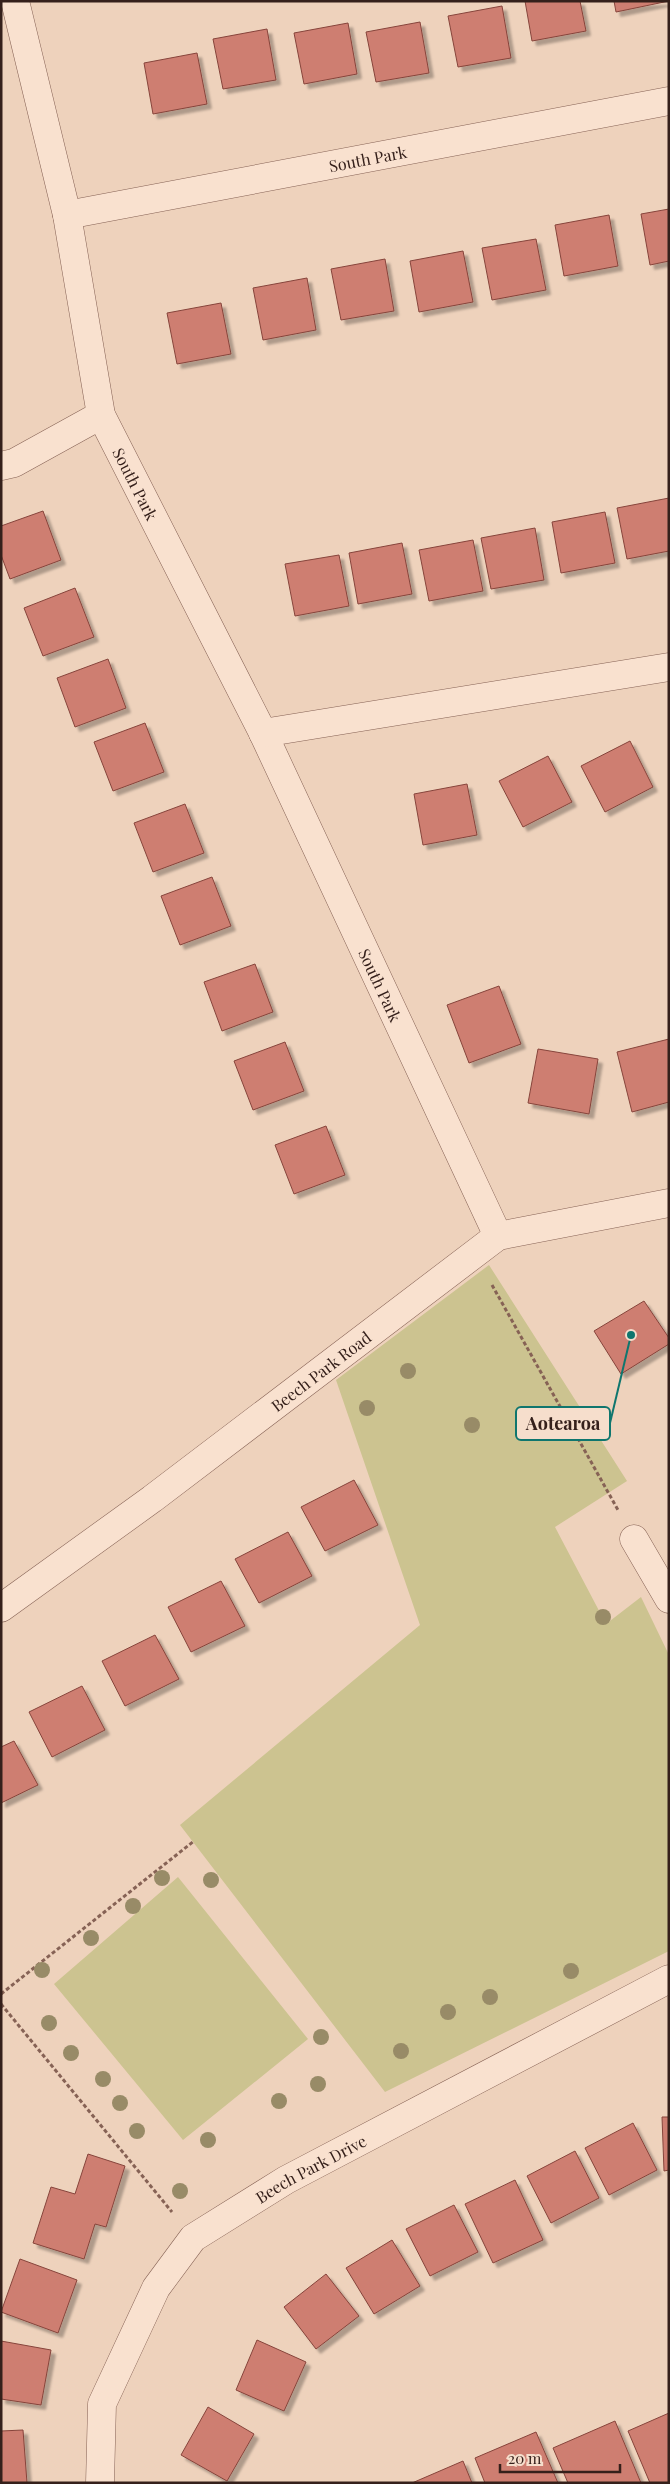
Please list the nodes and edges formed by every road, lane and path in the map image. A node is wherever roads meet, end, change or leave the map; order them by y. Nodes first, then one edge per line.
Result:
1 (15, 1) edge
2 (669, 101) edge
3 (67, 215) junction
4 (100, 415) junction
5 (1, 466) edge
6 (669, 667) edge
7 (263, 733) junction
8 (669, 1203) edge
9 (498, 1236) junction
10 (475, 1254) junction
11 (634, 1539) joint
12 (669, 1599) edge
13 (1, 1608) edge
14 (194, 1841) dead end
15 (669, 1979) edge
16 (1, 1994) edge
17 (1, 2004) edge
18 (193, 2238) junction
19 (100, 2483) edge

1 - 3 street, South Park
2 - 3 street, South Park
3 - 4 street, South Park
4 - 5 street
4 - 7 street, South Park
6 - 7 street
7 - 9 street, South Park
8 - 9 street, Beech Park Road
9 - 10 street, Beech Park Road
10 - 11 path
10 - 13 street, Beech Park Road
11 - 12 street
14 - 16 path
15 - 18 street, Beech Park Drive
17 - 18 path
18 - 19 street, Beech Park Drive

